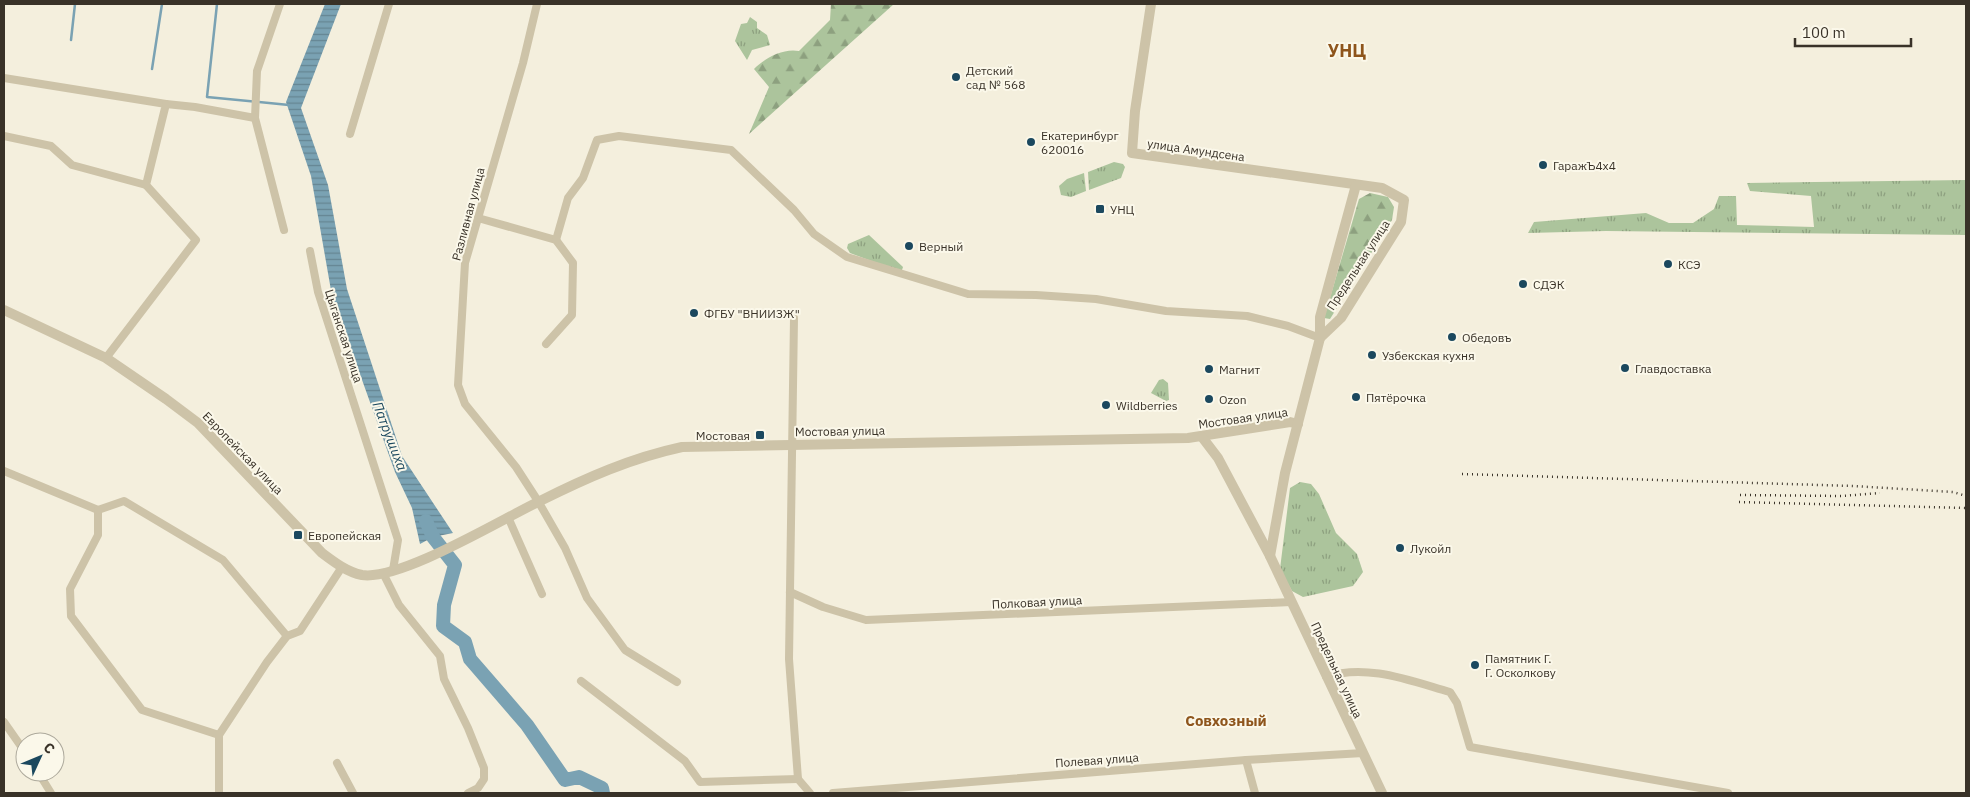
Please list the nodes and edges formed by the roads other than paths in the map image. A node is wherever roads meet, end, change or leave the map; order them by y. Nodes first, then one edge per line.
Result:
1 (280, 4) edge
2 (389, 4) edge
3 (536, 4) edge
4 (1151, 4) edge
5 (4, 78) edge
6 (166, 104) junction
7 (255, 118) junction
8 (350, 134) dead end
9 (4, 136) edge
10 (146, 185) junction
11 (1356, 185) junction
12 (1404, 200) joint
13 (478, 218) junction
14 (284, 230) dead end
15 (556, 240) junction
16 (310, 251) dead end
17 (4, 310) edge
18 (794, 318) dead end
19 (1320, 338) junction
20 (546, 344) dead end
21 (106, 358) junction
22 (1298, 424) junction
23 (1202, 437) junction
24 (792, 444) junction
25 (4, 471) edge
26 (538, 501) junction
27 (98, 510) junction
28 (508, 517) junction
29 (1270, 556) junction
30 (407, 566) joint
31 (342, 567) junction
32 (388, 572) junction
33 (790, 592) junction
34 (542, 594) dead end
35 (1291, 602) junction
36 (288, 636) junction
37 (1326, 677) junction
38 (581, 681) dead end
39 (677, 682) dead end
40 (4, 722) edge
41 (219, 735) junction
42 (15, 738) edge
43 (1362, 753) junction
44 (1246, 760) junction
45 (337, 762) dead end
46 (798, 779) junction
47 (44, 782) edge
48 (51, 793) edge
49 (219, 793) edge
50 (353, 793) edge
51 (468, 793) edge
52 (810, 793) edge
53 (837, 793) edge
54 (1254, 793) edge
55 (1382, 793) edge
56 (1728, 793) edge

1 - 7 street
2 - 8 street
3 - 13 street, Разливная улица
4 - 11 street, улица Амундсена
5 - 6 street
6 - 7 street
6 - 10 street
7 - 14 street
9 - 10 street
10 - 21 street
11 - 12 street, улица Амундсена
11 - 19 street, Предельная улица
12 - 19 street, Предельная улица
13 - 15 street
13 - 26 street, Разливная улица
15 - 19 street
15 - 20 street
16 - 32 street, Цыганская улица
17 - 21 street, Европейская улица
18 - 24 street
19 - 22 street, Предельная улица
21 - 31 street, Европейская улица
22 - 23 street, Мостовая улица
22 - 29 street, Предельная улица
23 - 24 street, Мостовая улица
23 - 29 street, Предельная улица
24 - 26 street, Мостовая улица
24 - 33 street
25 - 27 street
26 - 28 street, Мостовая улица
26 - 39 street, Разливная улица
27 - 36 street
27 - 41 street
28 - 30 street, Мостовая улица
28 - 34 street
29 - 35 street, Предельная улица
30 - 32 street, Европейская улица
31 - 32 street, Европейская улица
31 - 36 street
32 - 51 street
33 - 35 street, Полковая улица
33 - 46 street
35 - 37 street, Предельная улица
36 - 41 street
37 - 43 street, Предельная улица
37 - 56 street
38 - 46 street
40 - 42 street
41 - 49 street
43 - 44 street, Полевая улица
43 - 55 street, Предельная улица
44 - 53 street, Полевая улица
44 - 54 street
45 - 50 street
46 - 52 street
47 - 48 street

